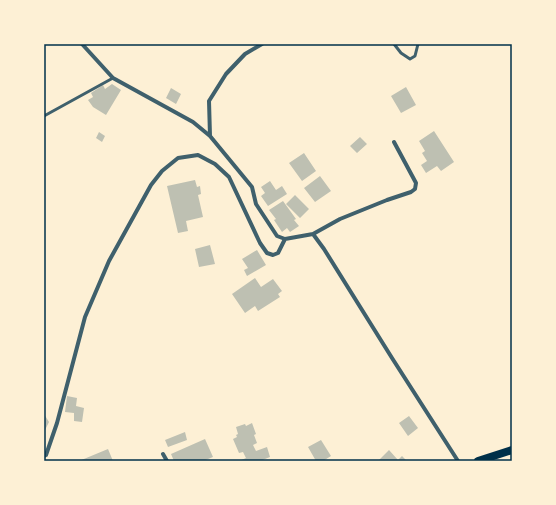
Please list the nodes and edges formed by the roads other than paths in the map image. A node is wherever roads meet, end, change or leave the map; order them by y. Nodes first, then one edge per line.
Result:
1 (82, 44) edge
2 (262, 44) edge
3 (394, 44) edge
4 (418, 44) edge
5 (113, 78) junction
6 (44, 116) edge
7 (210, 136) junction
8 (394, 142) dead end
9 (313, 234) junction
10 (285, 239) junction
11 (512, 450) edge
12 (163, 454) dead end
13 (44, 456) edge
14 (166, 461) edge
15 (458, 461) edge
16 (478, 461) edge

1 - 5 street
2 - 7 street
3 - 4 lane
5 - 6 lane
5 - 7 street
7 - 10 street
8 - 9 street
9 - 10 street
9 - 15 street
10 - 13 street
11 - 16 main road
12 - 14 street

